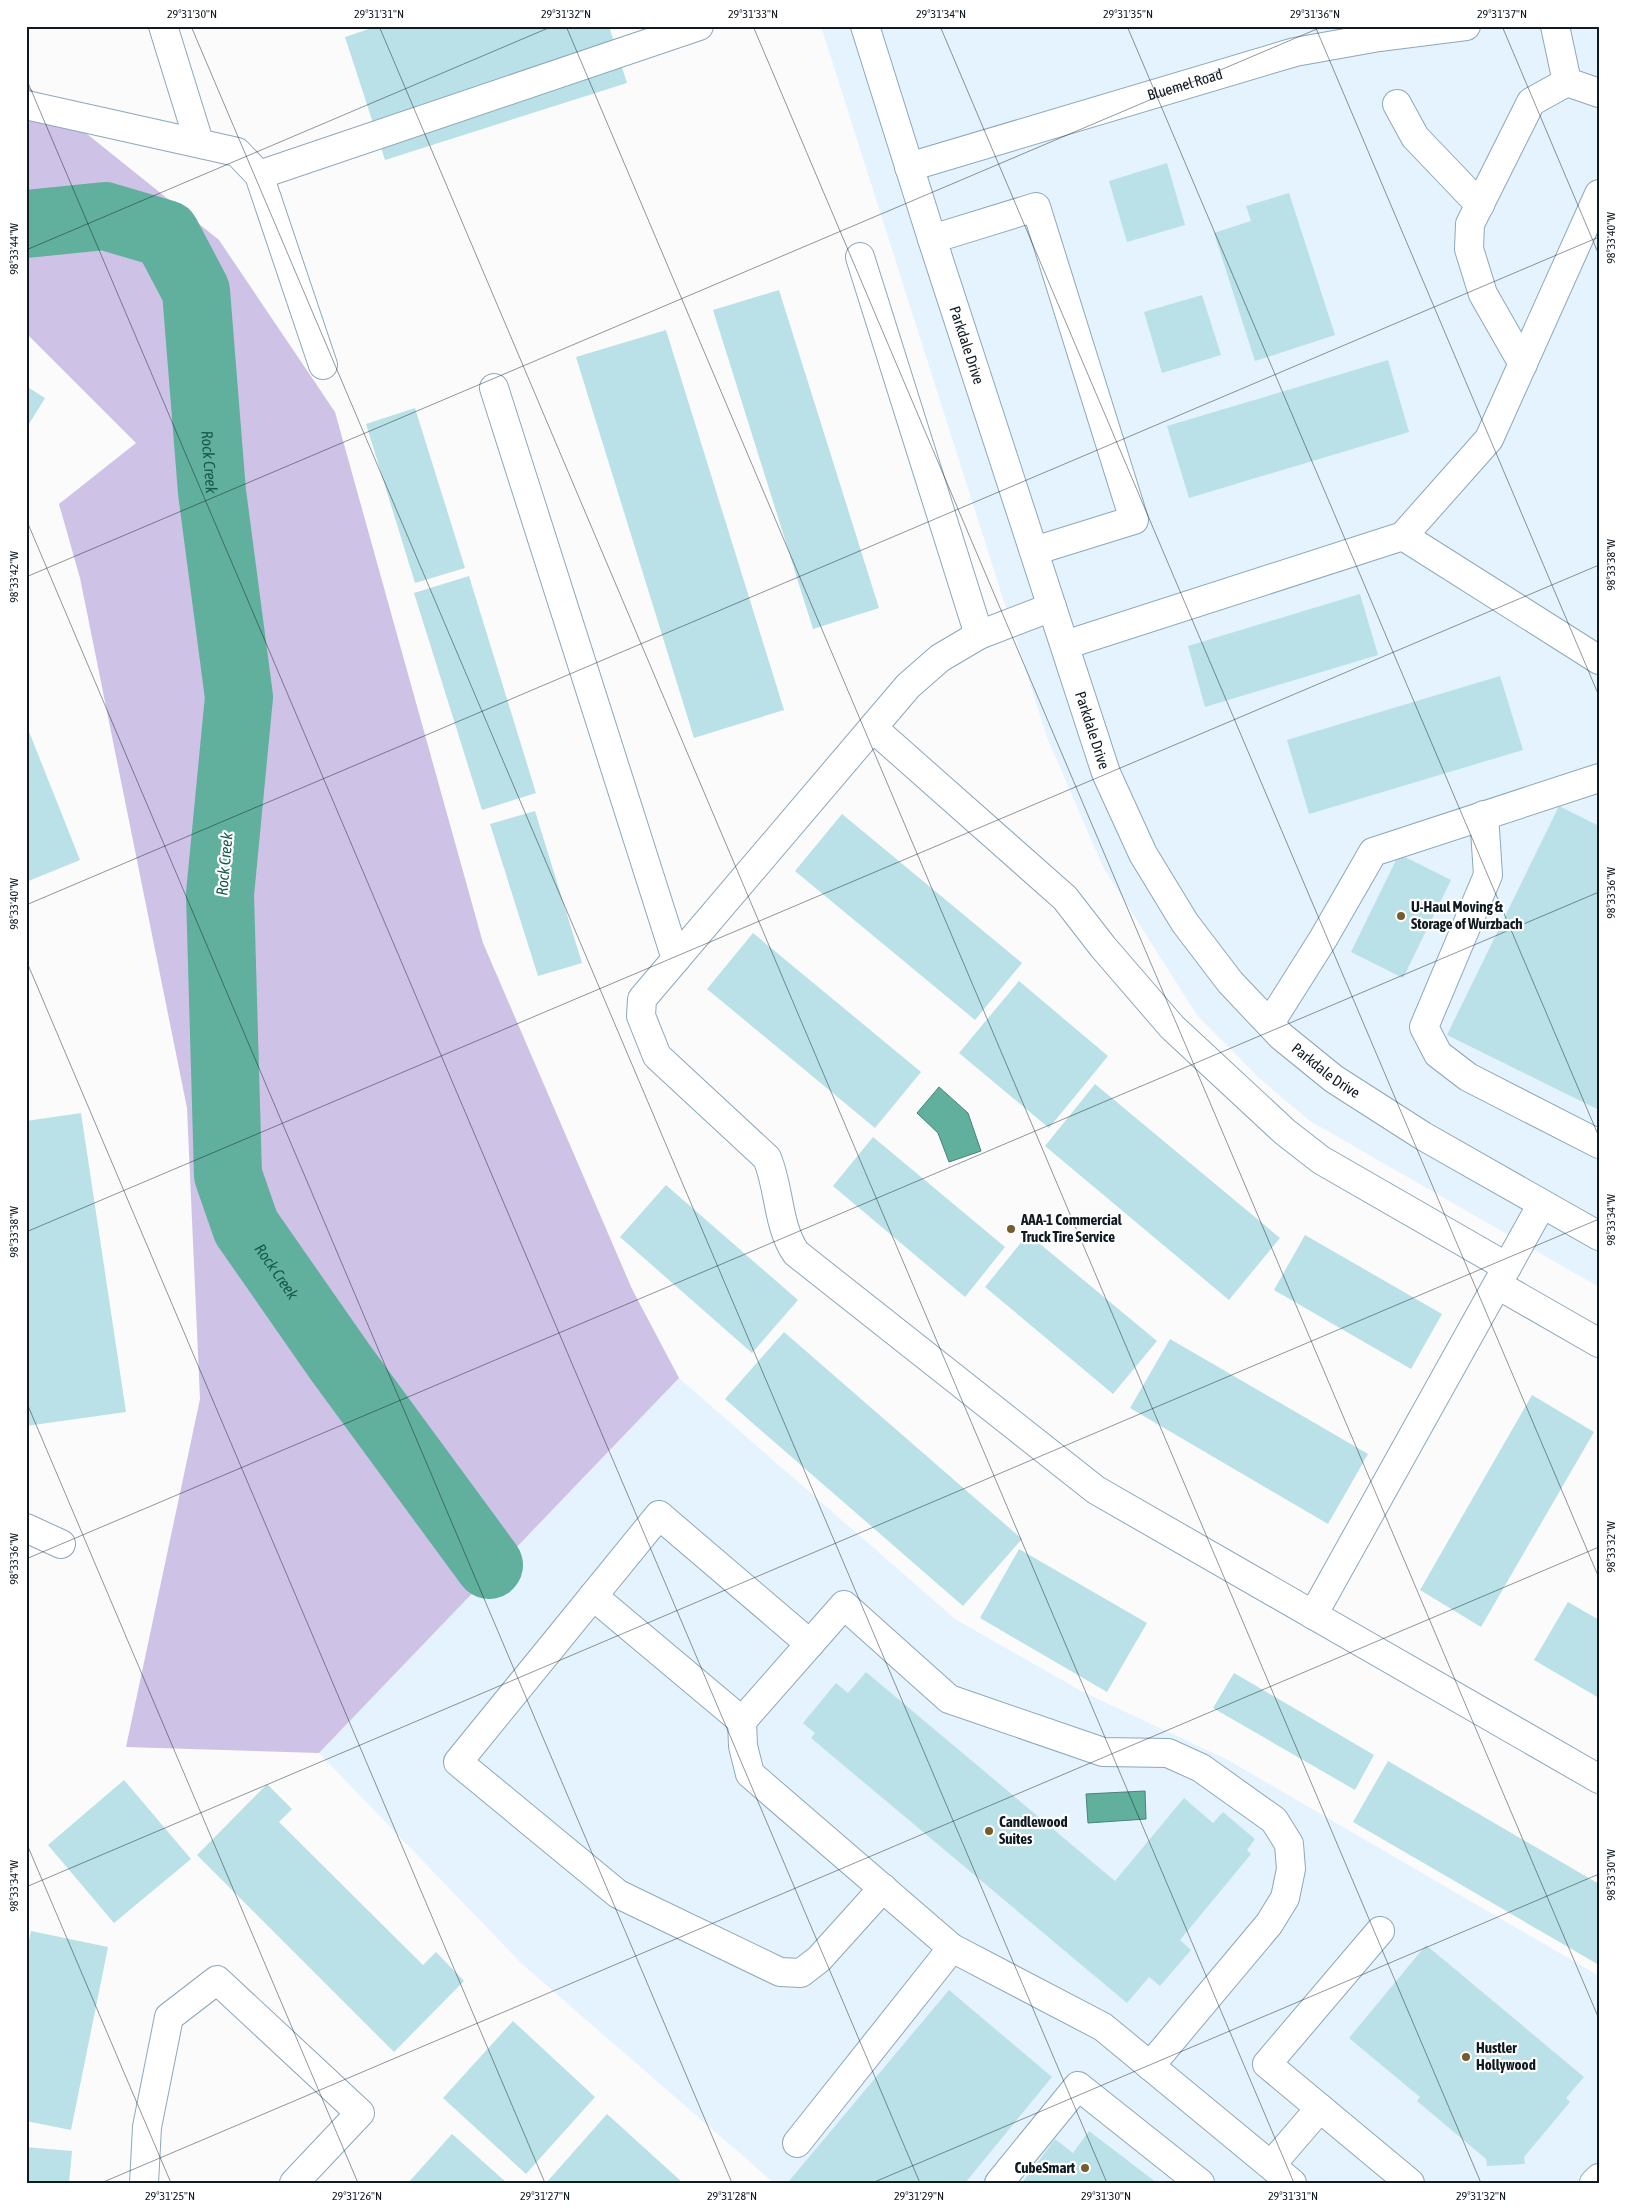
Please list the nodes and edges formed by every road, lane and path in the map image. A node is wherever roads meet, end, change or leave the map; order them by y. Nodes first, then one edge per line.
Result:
1 (162, 26) edge
2 (698, 26) edge
3 (865, 26) edge
4 (1466, 26) edge
5 (1555, 26) edge
6 (1567, 82) junction
7 (1599, 93) edge
8 (1397, 104) dead end
9 (26, 105) edge
10 (199, 142) junction
11 (909, 167) junction
12 (259, 175) junction
13 (1599, 194) edge
14 (1480, 205) junction
15 (932, 239) junction
16 (860, 257) dead end
17 (1523, 364) junction
18 (323, 365) dead end
19 (494, 388) dead end
20 (1403, 536) junction
21 (1034, 551) junction
22 (1052, 607) junction
23 (980, 635) junction
24 (1064, 645) junction
25 (1599, 660) edge
26 (872, 728) junction
27 (1599, 778) edge
28 (1484, 815) junction
29 (676, 959) junction
30 (1270, 1023) junction
31 (1599, 1144) edge
32 (1542, 1204) junction
33 (1599, 1236) edge
34 (1503, 1276) junction
35 (1599, 1343) edge
36 (26, 1528) edge
37 (61, 1544) dead end
38 (593, 1596) junction
39 (1313, 1616) junction
40 (810, 1644) junction
41 (742, 1721) junction
42 (1599, 1779) edge
43 (883, 1888) junction
44 (1380, 1931) dead end
45 (952, 1948) junction
46 (1150, 2066) junction
47 (1320, 2108) junction
48 (796, 2143) dead end
49 (1270, 2165) junction
50 (1599, 2178) edge
51 (144, 2183) edge
52 (294, 2183) edge
53 (999, 2183) edge
54 (1200, 2183) edge
55 (1292, 2183) edge
56 (1410, 2183) edge
57 (1594, 2183) edge

1 - 10 street
2 - 12 street
3 - 11 street, Parkdale Drive
4 - 11 street, Bluemel Road
5 - 6 street
6 - 7 street
6 - 14 street
8 - 14 street
9 - 10 street
10 - 12 street
11 - 15 street, Parkdale Drive
12 - 18 street
13 - 17 street
14 - 17 street
15 - 21 street, Parkdale Drive
15 - 21 street
16 - 23 street
17 - 20 street
19 - 29 street
20 - 24 street
20 - 25 street
21 - 22 street, Parkdale Drive
22 - 23 street
22 - 24 street, Parkdale Drive
23 - 26 street
24 - 30 street, Parkdale Drive
26 - 29 street
26 - 34 street
27 - 28 street
28 - 30 street
28 - 31 street
29 - 39 street
30 - 32 street, Parkdale Drive
32 - 33 street, Parkdale Drive
32 - 34 street
34 - 35 street
34 - 39 street
36 - 37 street
38 - 40 street
38 - 41 street
38 - 43 street
39 - 42 street
40 - 41 street
40 - 46 street
41 - 43 street
43 - 45 street
44 - 47 street
45 - 46 street
45 - 48 street
46 - 49 street
47 - 49 street
47 - 56 street
49 - 55 street
50 - 57 street
51 - 52 street
53 - 54 street

